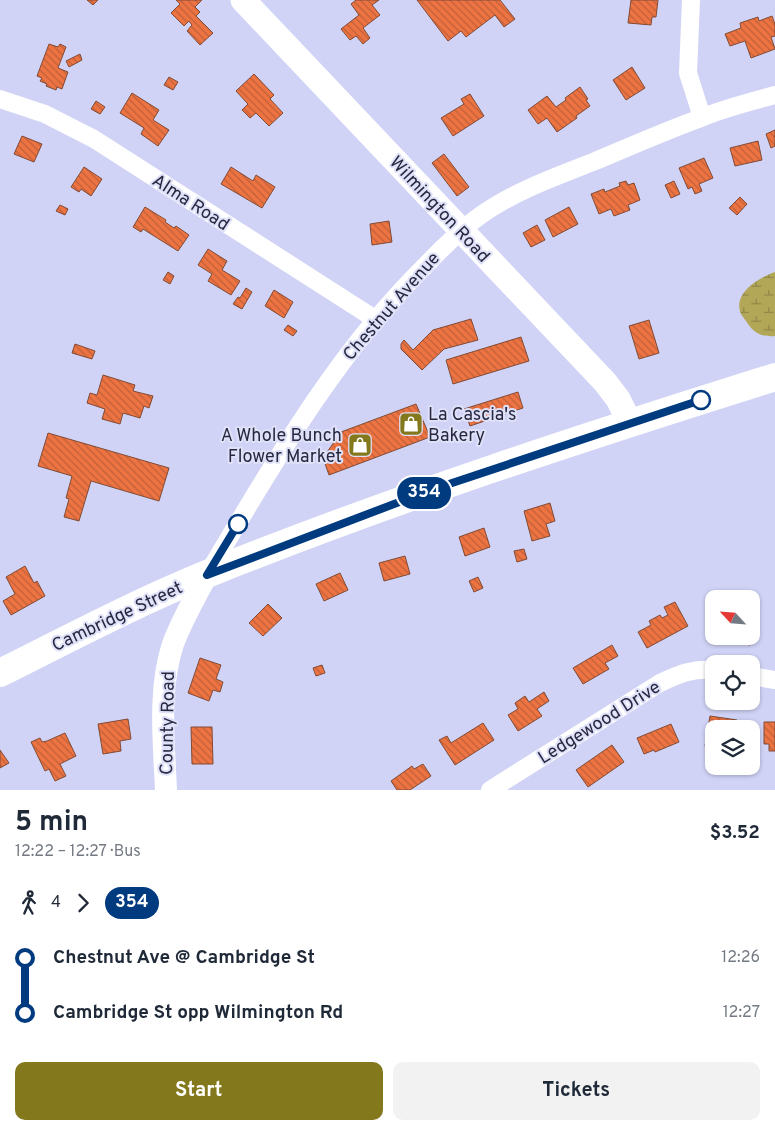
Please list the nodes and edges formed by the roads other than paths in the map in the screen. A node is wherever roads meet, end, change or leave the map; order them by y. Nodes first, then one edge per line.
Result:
1 (243, 0) edge
2 (691, 0) edge
3 (775, 95) edge
4 (0, 99) edge
5 (702, 117) junction
6 (460, 231) junction
7 (375, 319) junction
8 (775, 377) edge
9 (630, 423) junction
10 (207, 575) junction
11 (705, 670) edge
12 (0, 673) edge
13 (760, 678) edge
14 (775, 680) edge
15 (166, 790) edge
16 (490, 790) edge

1 - 6 main road, Wilmington Road
2 - 5 street
3 - 5 street, Chestnut Avenue
4 - 7 street, Alma Road
5 - 6 street, Chestnut Avenue
6 - 7 street, Chestnut Avenue
6 - 9 main road, Wilmington Road
7 - 10 street, Chestnut Avenue
8 - 9 main road, Cambridge Street
9 - 10 main road, Cambridge Street
10 - 12 main road, Cambridge Street
10 - 15 street, County Road
11 - 16 street, Ledgewood Drive
13 - 14 street

